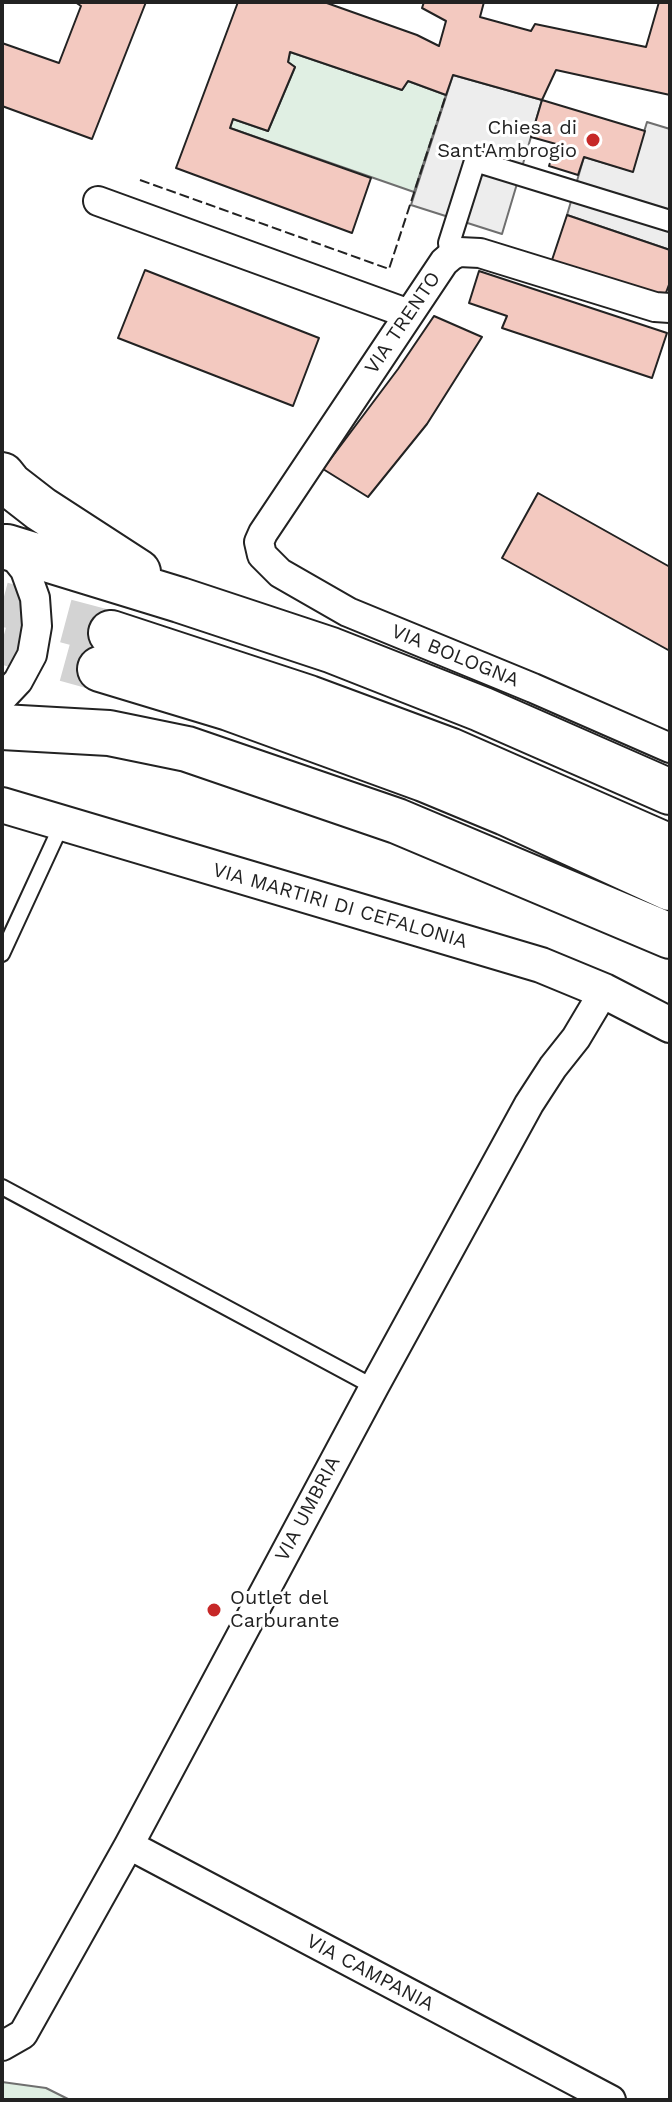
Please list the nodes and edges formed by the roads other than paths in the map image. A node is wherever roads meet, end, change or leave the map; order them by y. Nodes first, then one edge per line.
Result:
1 (98, 201) dead end
2 (670, 221) edge
3 (451, 256) junction
4 (670, 308) edge
5 (409, 314) junction
6 (2, 475) edge
7 (259, 542) joint
8 (5, 545) edge
9 (180, 600) junction
10 (2, 698) edge
11 (2, 727) edge
12 (670, 748) edge
13 (670, 792) edge
14 (2, 805) edge
15 (62, 824) junction
16 (670, 847) edge
17 (670, 888) edge
18 (670, 936) edge
19 (2, 954) edge
20 (604, 991) junction
21 (670, 1025) edge
22 (2, 1187) edge
23 (374, 1387) junction
24 (129, 1845) junction
25 (12, 2040) edge
26 (611, 2100) edge

1 - 5 street
2 - 3 street
3 - 4 street, VIA TRENTO
3 - 5 street, VIA TRENTO
5 - 7 street, VIA TRENTO
6 - 9 highway
7 - 12 street, VIA BOLOGNA
8 - 9 highway
8 - 10 street
9 - 13 highway
11 - 18 highway
14 - 15 street, VIA MARTIRI DI CEFALONIA
15 - 19 lane
15 - 20 street, VIA MARTIRI DI CEFALONIA
16 - 17 highway
20 - 21 street, VIA MARTIRI DI CEFALONIA
20 - 23 street, VIA UMBRIA
22 - 23 lane
23 - 24 street, VIA UMBRIA
24 - 25 street, VIA UMBRIA
24 - 26 street, VIA CAMPANIA

